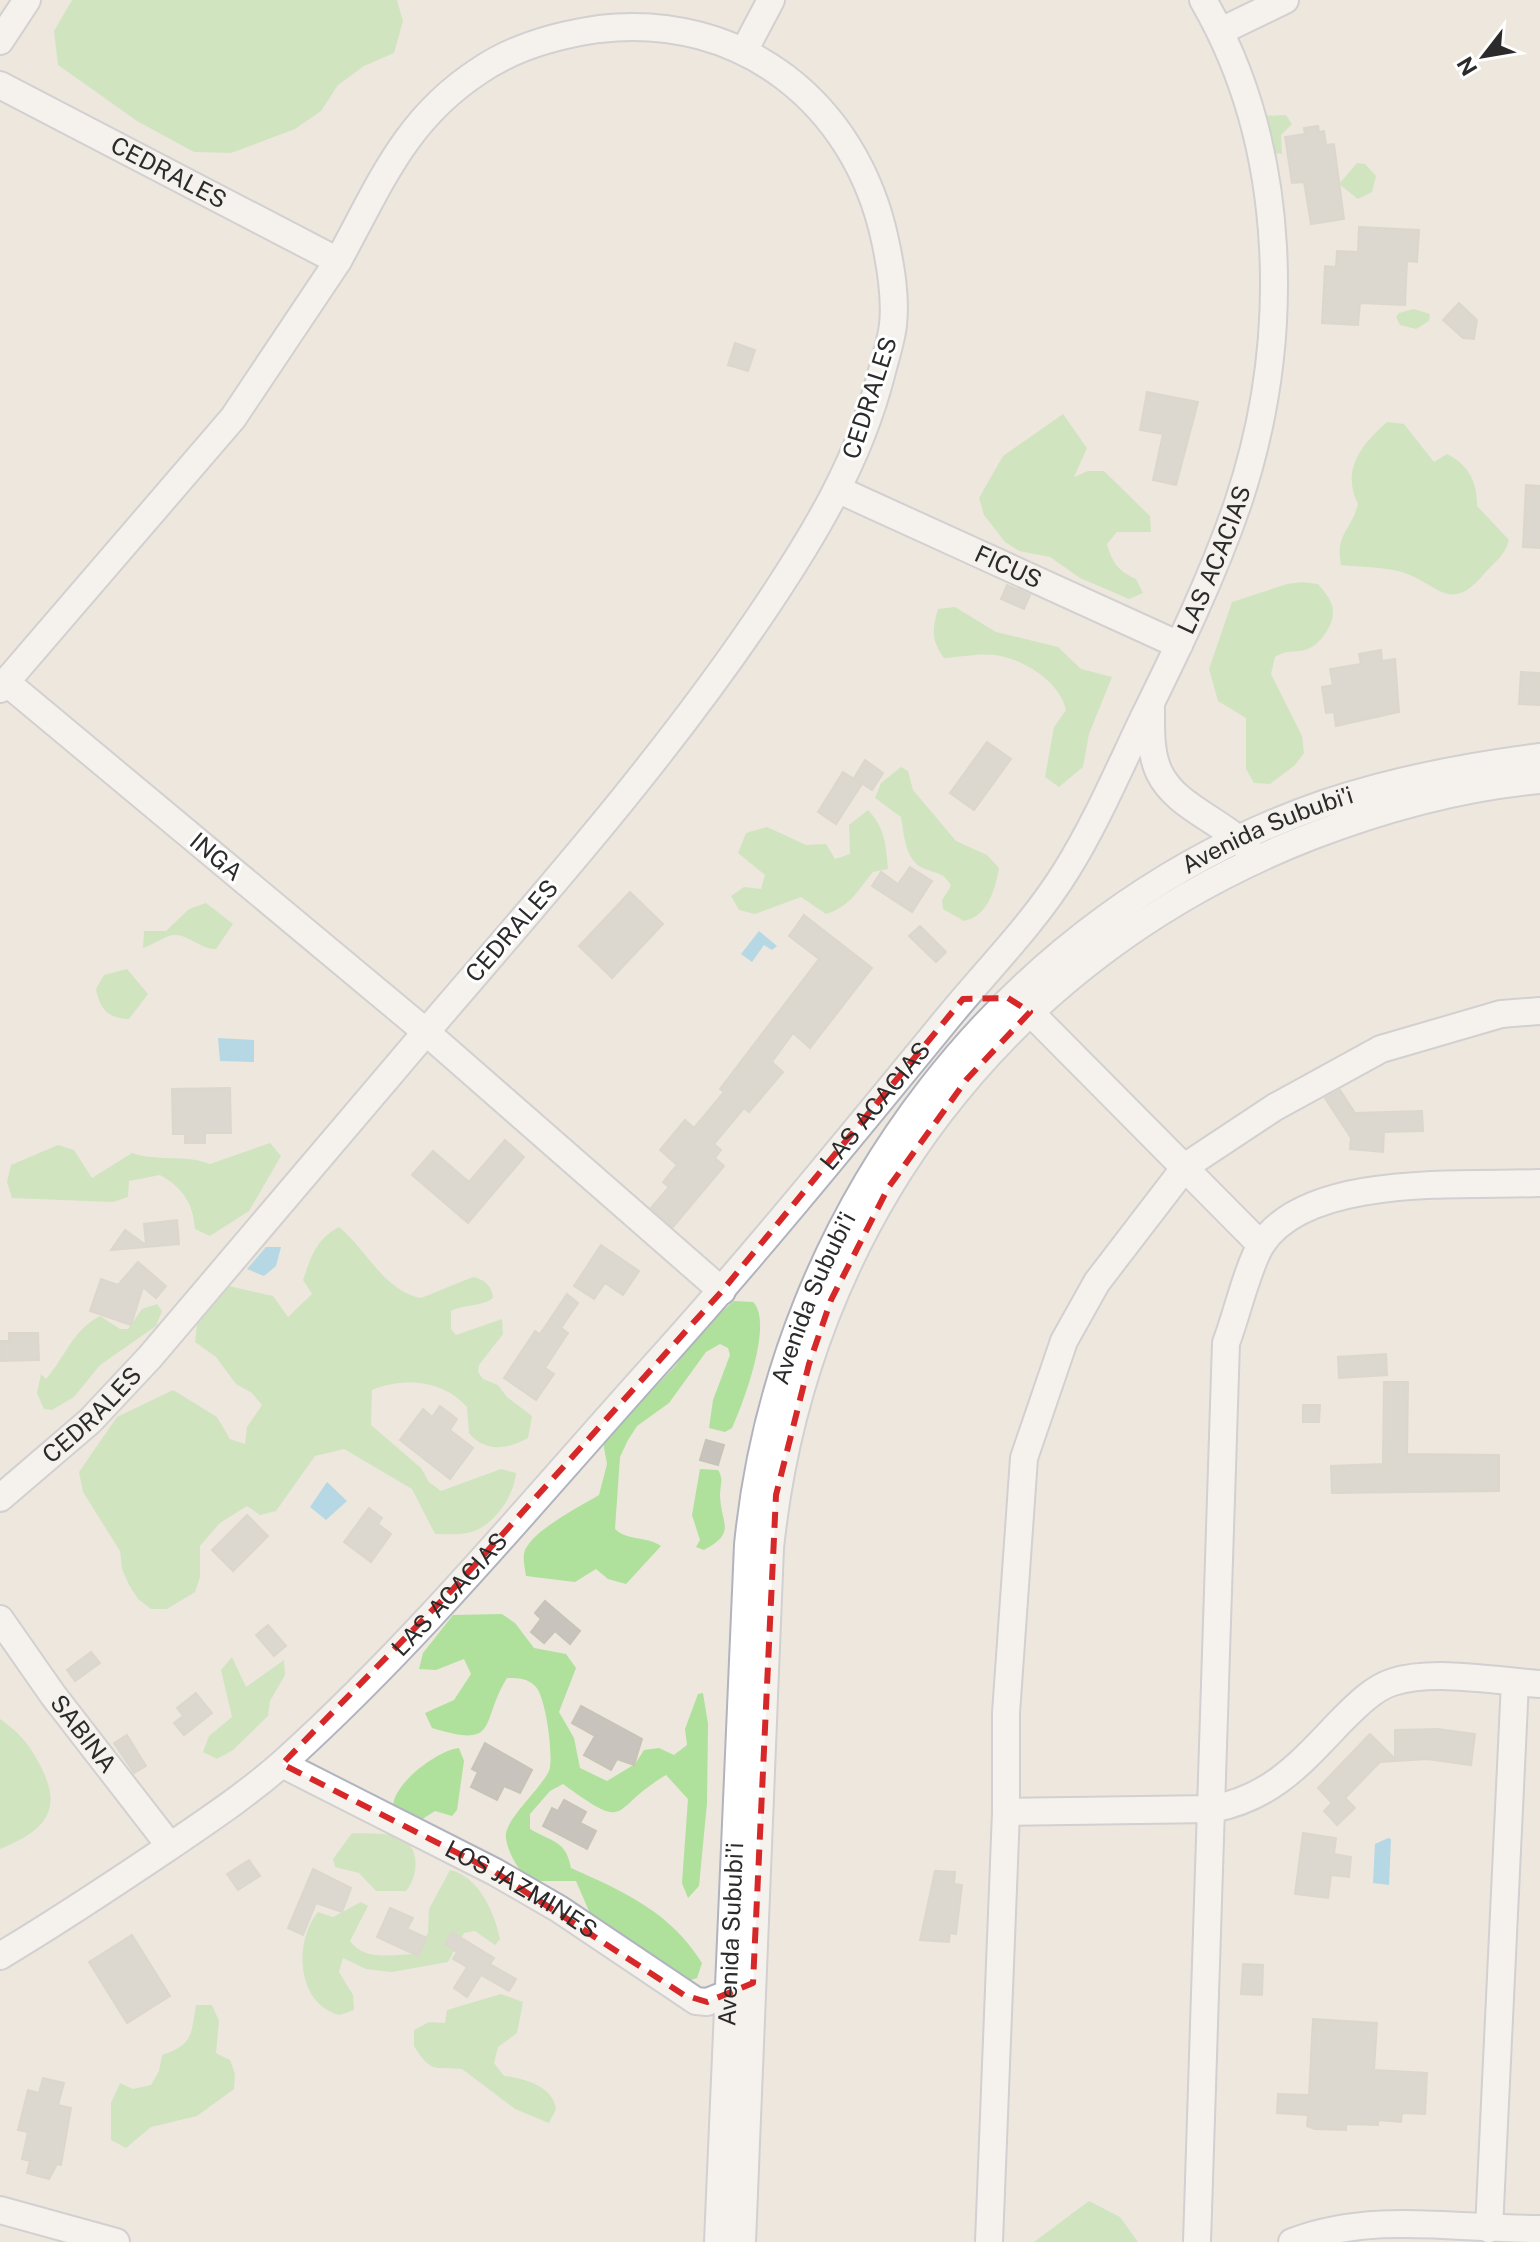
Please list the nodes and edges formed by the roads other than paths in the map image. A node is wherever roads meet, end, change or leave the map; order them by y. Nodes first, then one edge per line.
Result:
1 (27, 0) edge
2 (771, 0) edge
3 (1203, 0) edge
4 (1285, 0) edge
5 (1221, 31) junction
6 (0, 41) edge
7 (744, 51) junction
8 (0, 85) edge
9 (338, 261) junction
10 (839, 490) junction
11 (1179, 645) junction
12 (3, 685) edge
13 (1150, 705) junction
14 (1540, 757) edge
15 (1540, 780) edge
16 (1248, 848) junction
17 (995, 960) junction
18 (963, 999) junction
19 (1019, 1005) junction
20 (1540, 1011) edge
21 (426, 1032) junction
22 (1186, 1166) junction
23 (1540, 1183) edge
24 (1261, 1245) junction
25 (722, 1291) junction
26 (0, 1498) edge
27 (0, 1619) edge
28 (1528, 1683) edge
29 (282, 1764) junction
30 (1212, 1809) junction
31 (1006, 1812) junction
32 (170, 1846) junction
33 (0, 1956) edge
34 (753, 1983) junction
35 (727, 1995) junction
36 (0, 2210) edge
37 (1489, 2229) junction
38 (1540, 2229) edge
39 (116, 2242) edge
40 (718, 2242) edge
41 (742, 2242) edge
42 (989, 2242) edge
43 (1197, 2242) edge
44 (1292, 2242) edge

1 - 6 street
2 - 7 street
3 - 5 street, LAS ACACIAS
4 - 5 street
5 - 11 street, LAS ACACIAS
7 - 9 street, CEDRALES
7 - 10 street, CEDRALES
8 - 9 street, CEDRALES
9 - 12 street, CEDRALES
10 - 11 street, FICUS
10 - 21 street, CEDRALES
11 - 13 street, LAS ACACIAS
12 - 21 street, INGA
13 - 16 street
13 - 17 street, LAS ACACIAS
14 - 16 street, Avenida Sububi'i
15 - 16 street, Avenida Sububi'i
16 - 19 street, Avenida Sububi'i
17 - 18 street, LAS ACACIAS
17 - 19 street
18 - 19 street
18 - 25 street, LAS ACACIAS
19 - 22 street
19 - 34 street, Avenida Sububi'i
19 - 35 street, Avenida Sububi'i
20 - 22 street
21 - 25 street
21 - 26 street, CEDRALES
22 - 24 street
22 - 31 street
23 - 24 street
24 - 30 street
25 - 29 street, LAS ACACIAS
27 - 32 street, SABINA
28 - 30 street
28 - 37 street
29 - 32 street, LAS ACACIAS
29 - 35 street, LOS JAZMINES
30 - 31 street
30 - 43 street
31 - 42 street
32 - 33 street, LAS ACACIAS
34 - 35 street, LOS JAZMINES
34 - 41 street, Avenida Sububi'i
35 - 40 street, Avenida Sububi'i
36 - 39 street
37 - 38 street
37 - 44 street

